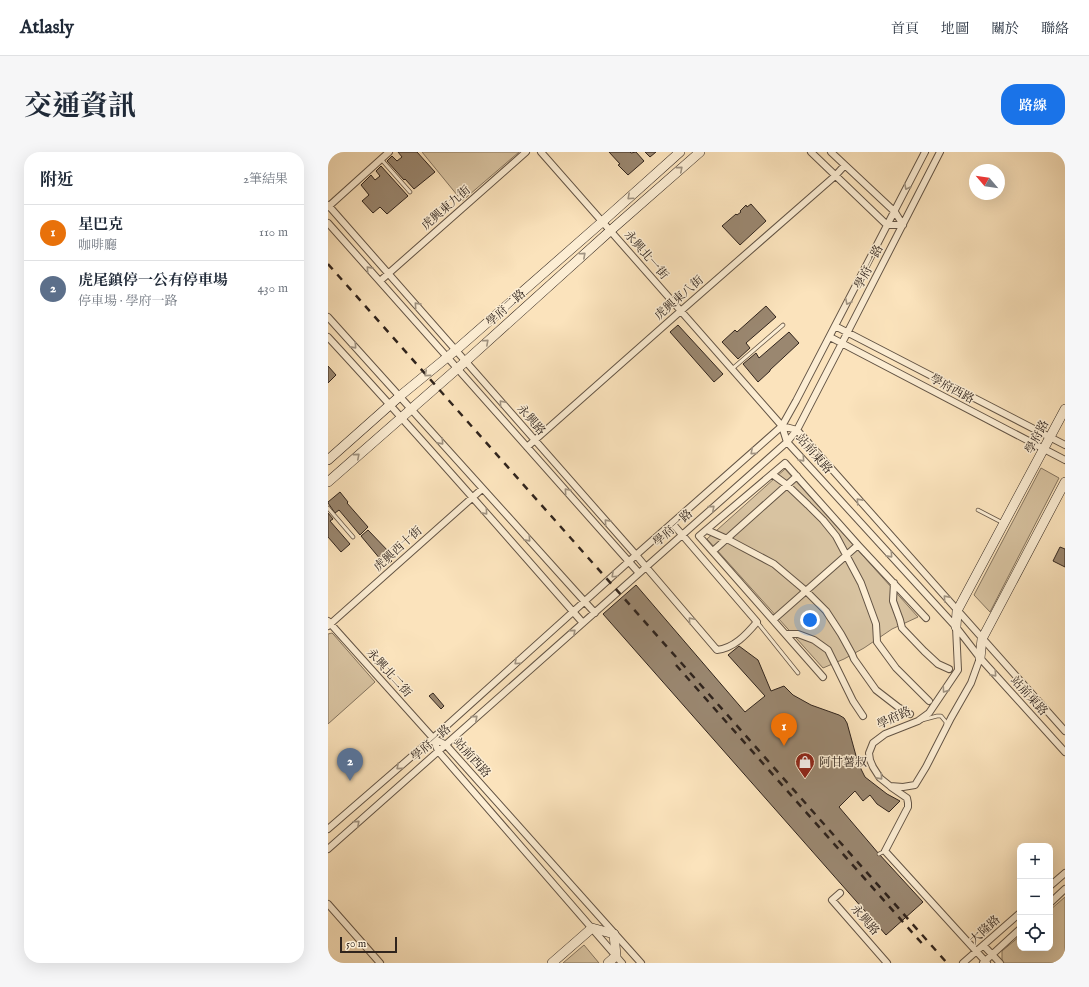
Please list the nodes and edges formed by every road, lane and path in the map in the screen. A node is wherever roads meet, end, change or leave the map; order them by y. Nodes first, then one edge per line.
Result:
1 (389, 152) edge
2 (526, 152) edge
3 (541, 152) edge
4 (680, 152) edge
5 (700, 152) edge
6 (811, 152) edge
7 (831, 152) edge
8 (925, 152) edge
9 (940, 152) edge
10 (381, 159) junction
11 (845, 165) junction
12 (835, 176) junction
13 (410, 192) dead end
14 (328, 206) edge
15 (894, 212) junction
16 (602, 222) junction
17 (328, 223) edge
18 (887, 225) junction
19 (903, 225) junction
20 (610, 231) junction
21 (388, 273) junction
22 (380, 281) junction
23 (680, 311) junction
24 (328, 317) edge
25 (333, 323) junction
26 (783, 325) dead end
27 (835, 326) junction
28 (328, 327) edge
29 (848, 332) junction
30 (328, 337) edge
31 (830, 337) junction
32 (842, 344) junction
33 (456, 350) junction
34 (448, 357) junction
35 (466, 361) junction
36 (457, 368) junction
37 (732, 369) junction
38 (400, 396) junction
39 (390, 405) junction
40 (411, 409) junction
41 (1065, 409) edge
42 (400, 418) junction
43 (782, 426) junction
44 (797, 430) junction
45 (1050, 437) junction
46 (535, 441) junction
47 (787, 442) junction
48 (1065, 445) edge
49 (528, 447) junction
50 (1044, 449) junction
51 (328, 460) edge
52 (1065, 460) edge
53 (772, 474) junction
54 (797, 476) junction
55 (328, 482) edge
56 (1065, 482) edge
57 (787, 485) junction
58 (482, 489) junction
59 (473, 497) junction
60 (328, 508) edge
61 (978, 510) dead end
62 (672, 523) junction
63 (1004, 524) junction
64 (707, 530) junction
65 (682, 535) junction
66 (353, 537) dead end
67 (727, 539) junction
68 (858, 545) junction
69 (713, 551) junction
70 (636, 555) junction
71 (846, 555) junction
72 (629, 562) junction
73 (646, 567) junction
74 (639, 573) junction
75 (894, 583) junction
76 (806, 591) junction
77 (585, 602) junction
78 (957, 611) junction
79 (573, 612) junction
80 (595, 614) junction
81 (926, 618) dead end
82 (773, 620) junction
83 (758, 622) junction
84 (583, 623) junction
85 (329, 624) edge
86 (956, 627) junction
87 (786, 634) junction
88 (982, 639) junction
89 (980, 658) junction
90 (949, 669) dead end
91 (798, 673) dead end
92 (823, 677) dead end
93 (929, 701) dead end
94 (910, 714) dead end
95 (863, 716) dead end
96 (918, 721) junction
97 (946, 728) junction
98 (1065, 732) edge
99 (433, 738) junction
100 (446, 744) junction
101 (438, 751) junction
102 (1065, 752) edge
103 (890, 786) junction
104 (328, 829) edge
105 (328, 849) edge
106 (1065, 873) edge
107 (1053, 883) edge
108 (1065, 889) edge
109 (840, 893) dead end
110 (1053, 900) edge
111 (328, 904) edge
112 (1018, 915) edge
113 (592, 928) junction
114 (1017, 933) edge
115 (614, 934) junction
116 (984, 946) junction
117 (977, 952) junction
118 (992, 954) junction
119 (619, 960) edge
120 (986, 962) edge
121 (380, 963) edge
122 (552, 963) edge
123 (608, 963) edge
124 (641, 963) edge
125 (887, 963) edge
126 (964, 963) edge
127 (1000, 963) edge

1 - 10 street
2 - 21 street, 虎興東九街
3 - 16 street, 永興北一街
4 -> 16 street, 學府二路
20 -> 5 street, 學府二路
6 - 12 street
7 - 11 street
8 -> 15 street, 學府一路
9 - 19 street, 學府一路
10 - 13 lane
10 - 14 street
11 - 12 street, 虎興東八街
11 - 15 street
12 - 18 street
12 - 23 street, 虎興東八街
14 - 21 street, 永興路
15 - 18 street, 學府一路
15 - 19 street
16 - 20 street, 永興北一街
16 - 33 street, 學府二路
22 -> 17 street, 永興路
18 - 19 street
18 -> 27 street, 學府一路
19 - 29 street, 學府一路
20 - 23 street, 永興北一街
35 -> 20 street, 學府二路
21 - 22 street, 虎興東九街
33 -> 21 street, 永興路
22 - 34 street, 永興路
23 - 37 street, 永興北一街
23 - 46 street, 虎興東八街
24 - 25 street
25 - 28 street
25 -> 38 street
26 - 37 lane
27 - 29 street, 學府西路
27 - 31 street, 學府一路
29 - 32 street, 學府一路
29 - 45 street, 學府西路
30 - 39 street
31 - 32 street, 學府西路
31 - 43 street, 學府一路
32 - 44 street, 學府一路
32 - 50 street, 學府西路
33 - 34 street, 學府二路
33 - 35 street, 永興路
34 - 36 street, 永興路
34 -> 38 street, 學府二路
35 - 36 street, 學府二路
46 -> 35 street, 永興路
36 - 40 street, 學府二路
36 - 49 street, 永興路
37 - 43 street, 永興北一街
38 - 39 street, 學府二路
38 - 40 street
39 - 42 street
39 - 51 street, 學府二路
40 - 42 street, 學府二路
40 -> 58 street
41 - 45 street, 學府路
55 -> 42 street, 學府二路
42 - 59 street
43 - 44 street, 站前東路
43 - 47 street, 站前東路
43 -> 62 street, 學府一路
44 - 47 street, 學府一路
78 -> 44 street, 站前東路
45 - 48 street, 學府西路
45 - 50 street, 學府路
46 - 49 street, 虎興東八街
70 -> 46 street, 永興路
65 -> 47 street, 學府一路
47 -> 86 street, 站前東路
72 -> 49 street, 永興路
50 - 52 street, 學府西路
50 - 63 street, 學府路
53 - 54 street
53 - 57 street
53 - 64 street
54 - 57 street
54 - 68 street
56 - 88 street
57 - 67 street
57 - 71 street
58 - 59 street, 虎興西十街
58 -> 77 street
59 -> 79 street
59 - 85 street, 虎興西十街
60 - 66 lane
61 - 63 lane
62 - 65 street
62 - 70 street, 學府一路
63 - 78 street, 學府路
64 - 67 street
64 - 69 street
65 - 73 street, 學府一路
65 - 83 street
67 - 69 street
67 - 76 street
68 - 71 street
68 - 75 street
69 - 82 street
70 - 72 street, 學府一路
70 - 73 street, 永興路
71 - 76 street
71 - 93 street
72 - 74 street, 永興路
72 -> 77 street, 學府一路
73 - 74 street, 學府一路
83 -> 73 street, 永興路
74 - 80 street, 學府一路
75 - 81 street
75 - 90 street
76 - 82 street
76 - 94 street
77 - 79 street, 學府一路
77 - 80 street
78 - 86 street, 學府路
78 - 88 street, 站前東路
79 - 84 street
79 -> 99 street, 學府一路
80 - 84 street, 學府一路
82 - 87 street
83 - 91 lane
100 -> 84 street, 學府一路
85 - 99 street, 永興北二街
86 - 89 street, 站前東路
86 -> 96 street, 學府路
87 - 92 street
87 - 95 street
88 - 89 street
88 - 98 street, 站前東路
89 - 97 street
89 -> 102 street, 站前東路
96 - 97 lane
96 -> 103 street, 學府路
97 - 103 street
99 - 100 street, 站前西路
99 - 101 street, 站前西路
99 -> 104 street, 學府一路
100 - 101 street, 學府一路
100 - 115 street, 站前西路
105 -> 101 street, 學府一路
101 - 113 street, 站前西路
103 - 117 street
106 - 107 street
108 - 110 street
109 - 125 street, 永興路
111 - 121 street
112 - 116 street, 大隆路
113 - 115 street
113 - 119 street, 站前西路
113 - 122 street
114 - 118 street, 大隆路
115 - 119 street
115 - 124 street, 站前西路
116 - 117 street, 大隆路
116 - 118 street
117 - 120 street
117 - 126 street, 大隆路
118 - 120 street, 大隆路
118 - 127 street
119 - 123 street

